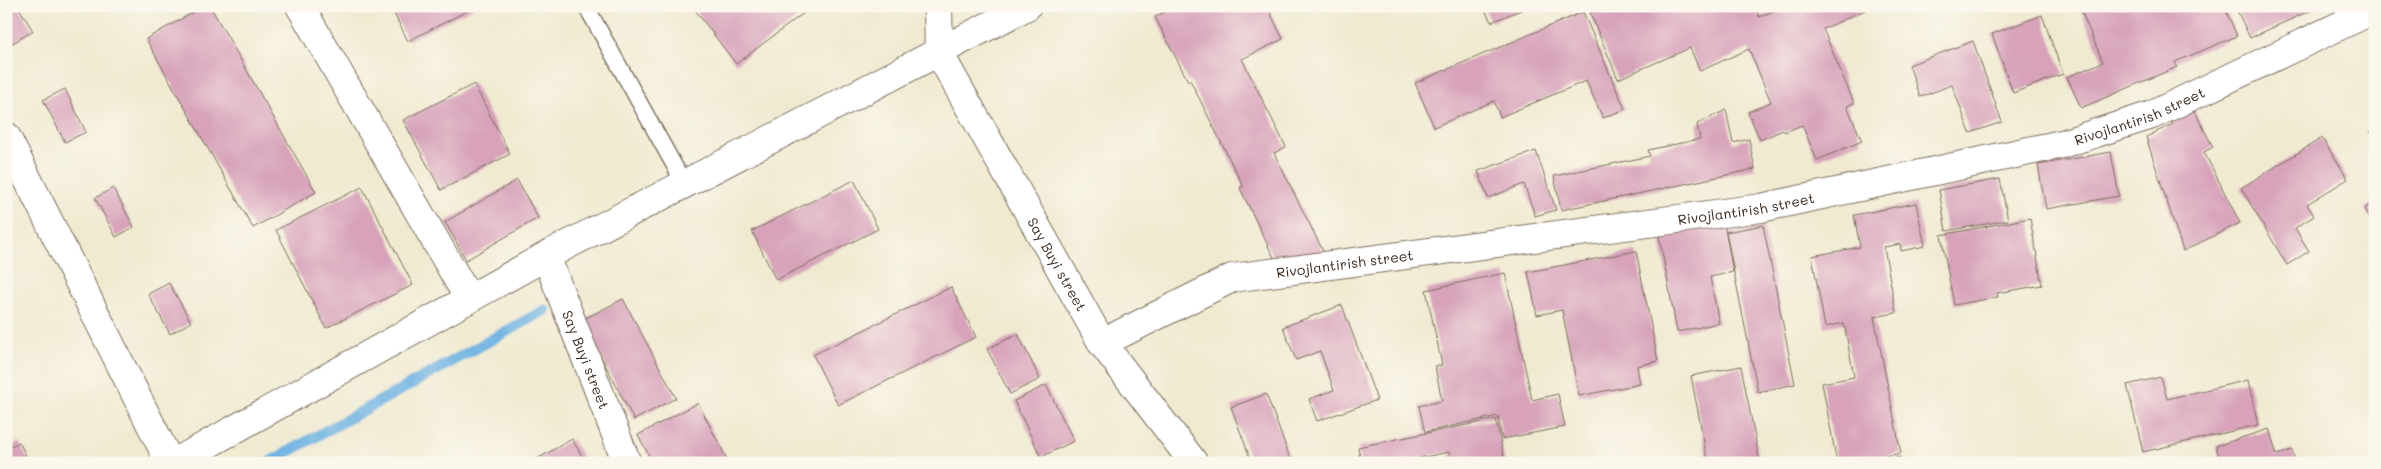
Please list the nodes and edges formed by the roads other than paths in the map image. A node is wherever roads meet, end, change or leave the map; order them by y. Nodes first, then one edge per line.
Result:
1 (300, 6) edge
2 (586, 6) edge
3 (938, 6) edge
4 (1028, 6) edge
5 (2374, 9) edge
6 (939, 53) junction
7 (6, 136) edge
8 (685, 185) junction
9 (546, 256) junction
10 (469, 299) junction
11 (1102, 343) junction
12 (170, 463) edge
13 (174, 463) edge
14 (627, 463) edge
15 (1194, 463) edge

1 - 10 street
2 - 8 lane
3 - 6 street
4 - 6 street
5 - 11 street, Rivojlantirish street
6 - 8 street
6 - 11 street, Say Buyi street
7 - 12 street
8 - 9 street
9 - 10 street
9 - 14 street, Say Buyi street
10 - 13 street
11 - 15 street, Say Buyi street

